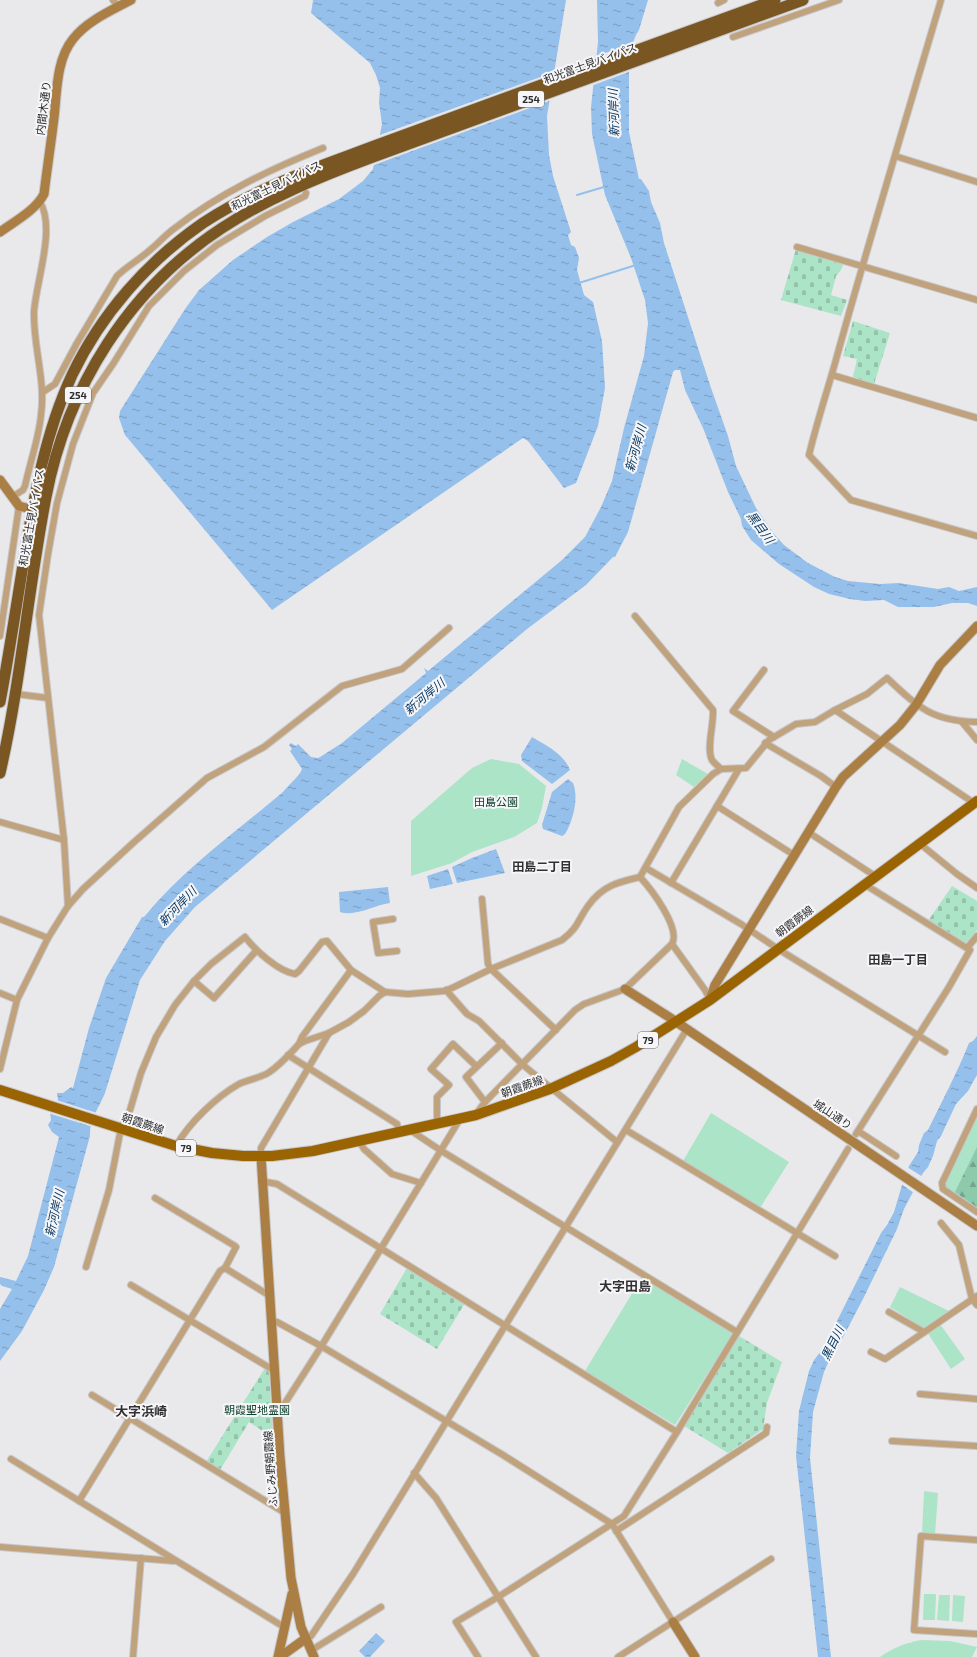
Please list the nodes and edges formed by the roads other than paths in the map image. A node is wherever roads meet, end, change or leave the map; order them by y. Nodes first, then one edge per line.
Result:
1 (132, 0) edge
2 (724, 0) edge
3 (775, 0) edge
4 (803, 0) edge
5 (839, 0) edge
6 (941, 0) edge
7 (115, 3) edge
8 (718, 3) dead end
9 (693, 35) junction
10 (733, 38) dead end
11 (323, 148) dead end
12 (895, 156) junction
13 (291, 161) junction
14 (295, 168) dead end
15 (977, 182) edge
16 (306, 193) dead end
17 (40, 202) junction
18 (0, 232) edge
19 (797, 247) dead end
20 (862, 265) junction
21 (977, 300) edge
22 (832, 375) junction
23 (42, 392) junction
24 (977, 418) edge
25 (0, 480) edge
26 (12, 497) junction
27 (19, 506) junction
28 (32, 510) junction
29 (43, 512) junction
30 (977, 536) edge
31 (635, 616) dead end
32 (977, 626) edge
33 (448, 628) dead end
34 (0, 636) edge
35 (764, 670) dead end
36 (16, 694) junction
37 (48, 698) junction
38 (0, 702) edge
39 (916, 705) junction
40 (835, 710) junction
41 (962, 722) junction
42 (977, 722) edge
43 (774, 737) junction
44 (977, 740) edge
45 (883, 742) junction
46 (765, 743) junction
47 (721, 769) junction
48 (739, 769) junction
49 (0, 773) edge
50 (836, 787) junction
51 (976, 802) edge
52 (717, 806) junction
53 (0, 822) edge
54 (808, 832) junction
55 (64, 840) junction
56 (919, 843) junction
57 (794, 854) junction
58 (646, 868) junction
59 (875, 876) junction
60 (640, 877) junction
61 (671, 883) junction
62 (864, 884) junction
63 (977, 888) edge
64 (482, 899) dead end
65 (68, 906) junction
66 (0, 919) edge
67 (393, 919) dead end
68 (749, 929) junction
69 (977, 936) edge
70 (48, 938) junction
71 (672, 944) junction
72 (967, 948) junction
73 (778, 949) junction
74 (397, 950) dead end
75 (256, 951) junction
76 (490, 969) junction
77 (351, 970) junction
78 (194, 980) junction
79 (625, 989) junction
80 (446, 990) junction
81 (385, 992) junction
82 (0, 993) edge
83 (17, 1000) junction
84 (710, 1000) junction
85 (676, 1022) junction
86 (687, 1029) junction
87 (556, 1030) junction
88 (329, 1033) junction
89 (918, 1035) junction
90 (502, 1042) junction
91 (299, 1044) junction
92 (945, 1052) dead end
93 (288, 1056) junction
94 (523, 1065) junction
95 (476, 1066) junction
96 (0, 1069) edge
97 (308, 1069) junction
98 (550, 1089) junction
99 (2, 1090) edge
100 (485, 1102) junction
101 (977, 1109) edge
102 (476, 1114) junction
103 (460, 1119) junction
104 (439, 1123) junction
105 (118, 1127) junction
106 (410, 1130) junction
107 (626, 1130) junction
108 (400, 1132) junction
109 (359, 1141) junction
110 (618, 1142) junction
111 (176, 1146) junction
112 (848, 1149) dead end
113 (440, 1150) junction
114 (261, 1156) junction
115 (896, 1156) dead end
116 (262, 1181) junction
117 (421, 1183) junction
118 (155, 1198) dead end
119 (977, 1212) edge
120 (941, 1223) dead end
121 (977, 1226) edge
122 (565, 1227) junction
123 (797, 1234) junction
124 (381, 1249) junction
125 (835, 1256) dead end
126 (86, 1267) dead end
127 (225, 1268) junction
128 (131, 1285) dead end
129 (270, 1296) junction
130 (975, 1297) edge
131 (977, 1305) edge
132 (889, 1312) dead end
133 (191, 1320) junction
134 (272, 1321) junction
135 (506, 1325) junction
136 (737, 1332) junction
137 (924, 1332) junction
138 (321, 1346) junction
139 (871, 1352) dead end
140 (275, 1371) junction
141 (92, 1394) dead end
142 (920, 1394) dead end
143 (977, 1399) edge
144 (278, 1414) junction
145 (130, 1418) junction
146 (446, 1421) junction
147 (767, 1427) dead end
148 (677, 1432) junction
149 (892, 1441) dead end
150 (977, 1446) edge
151 (11, 1459) dead end
152 (414, 1473) junction
153 (79, 1501) junction
154 (285, 1513) junction
155 (612, 1524) junction
156 (616, 1530) junction
157 (977, 1540) edge
158 (0, 1548) edge
159 (140, 1558) junction
160 (771, 1559) dead end
161 (176, 1561) junction
162 (293, 1591) junction
163 (498, 1597) junction
164 (381, 1608) dead end
165 (673, 1622) junction
166 (284, 1627) junction
167 (977, 1634) edge
168 (305, 1638) junction
169 (312, 1653) edge
170 (133, 1657) edge
171 (279, 1657) edge
172 (478, 1657) edge
173 (536, 1657) edge
174 (618, 1657) edge
175 (695, 1657) edge

1 - 7 street, 内間木通り
2 - 8 street
3 - 9 highway, 和光富士見バイパス / 254
4 - 9 highway, 和光富士見バイパス / 254
5 - 10 street
6 - 12 street
7 - 17 street, 内間木通り
9 - 28 highway, 和光富士見バイパス / 254
9 - 29 highway, 和光富士見バイパス / 254
11 - 13 street
12 - 15 street
12 - 20 street
13 - 14 street
13 - 23 street
16 - 37 street
17 - 18 street
17 - 23 street
19 - 20 street
20 - 21 street
20 - 22 street
22 - 24 street
22 - 30 street
23 - 26 street
25 - 26 street
26 - 27 street
27 - 28 street
27 - 34 street
28 - 29 street
28 - 38 highway, 和光富士見バイパス / 254
29 - 36 highway, 和光富士見バイパス / 254
31 - 47 street
32 - 39 street
33 - 65 street
35 - 43 street
36 - 37 street
36 - 49 highway, 和光富士見バイパス / 254
37 - 55 street
39 - 40 street
39 - 41 street
39 - 45 street
40 - 43 street
40 - 45 street
41 - 42 street
41 - 44 street
43 - 46 street
45 - 50 street
45 - 51 street
46 - 48 street
46 - 50 street
47 - 48 street
47 - 58 street
48 - 52 street
50 - 54 street
51 - 56 main road, 朝霞蕨線 / 79
52 - 57 street
52 - 61 street
53 - 55 street
54 - 57 street
54 - 59 street
55 - 65 street
56 - 59 main road, 朝霞蕨線 / 79
56 - 63 street
57 - 68 street
58 - 60 street
58 - 61 street
59 - 62 main road, 朝霞蕨線 / 79
60 - 71 street
60 - 76 street
61 - 68 street
62 - 72 street
62 - 73 main road, 朝霞蕨線 / 79
64 - 76 street
65 - 70 street
66 - 70 street
67 - 74 street
68 - 73 street
68 - 84 street
69 - 72 street
70 - 83 street
71 - 79 street
71 - 84 street
72 - 89 street
73 - 84 main road, 朝霞蕨線 / 79
73 - 89 street
75 - 77 street
75 - 78 street
75 - 78 street
76 - 80 street
76 - 87 street
77 - 81 street
77 - 91 street
78 - 105 street
79 - 85 street, 城山通り
79 - 87 street
80 - 81 street
80 - 90 street
81 - 88 street
82 - 83 street
83 - 96 street
84 - 85 main road, 朝霞蕨線 / 79
85 - 86 street, 城山通り
85 - 98 main road, 朝霞蕨線 / 79
86 - 107 street
86 - 121 street, 城山通り
87 - 94 street
88 - 91 street
88 - 97 street
89 - 92 street
89 - 115 street
90 - 94 street
90 - 95 street
91 - 93 street
93 - 97 street
93 - 111 street
94 - 98 street
94 - 100 street
95 - 100 street
95 - 104 street
97 - 108 street
97 - 114 street
98 - 102 main road, 朝霞蕨線 / 79
98 - 110 street
99 - 105 main road, 朝霞蕨線 / 79
100 - 102 street
101 - 119 street
102 - 103 main road, 朝霞蕨線 / 79
103 - 104 main road, 朝霞蕨線 / 79
103 - 113 street
104 - 106 main road, 朝霞蕨線 / 79
105 - 111 main road, 朝霞蕨線 / 79
105 - 126 street
106 - 108 main road, 朝霞蕨線 / 79
106 - 113 street
107 - 110 street
107 - 123 street
108 - 109 main road, 朝霞蕨線 / 79
109 - 114 main road, 朝霞蕨線 / 79
109 - 117 street
110 - 122 street
111 - 114 main road, 朝霞蕨線 / 79
112 - 123 street
113 - 117 street
113 - 122 street
114 - 116 street, ふじみ野朝霞線
116 - 124 street
116 - 129 street, ふじみ野朝霞線
117 - 124 street
118 - 127 street
120 - 130 street
122 - 135 street
122 - 136 street
123 - 125 street
123 - 136 street
124 - 135 street
124 - 138 street
127 - 129 street
127 - 133 street
128 - 133 street
129 - 134 street, ふじみ野朝霞線
130 - 131 street
130 - 137 street
132 - 137 street
133 - 140 street
133 - 145 street
134 - 138 street
134 - 140 street, ふじみ野朝霞線
135 - 146 street
135 - 148 street
136 - 148 street
137 - 139 street
138 - 144 street
138 - 146 street
140 - 144 street, ふじみ野朝霞線
141 - 145 street
142 - 143 street
144 - 154 street, ふじみ野朝霞線
145 - 153 street
145 - 154 street
146 - 152 street
146 - 155 street
147 - 156 street
148 - 155 street
149 - 150 street
151 - 153 street
152 - 163 street
152 - 168 street
153 - 161 street
154 - 162 street, ふじみ野朝霞線
155 - 156 street
155 - 163 street
156 - 165 street
157 - 167 street
158 - 159 street
159 - 161 street
159 - 170 street
160 - 165 street
161 - 166 street
162 - 166 street
162 - 168 street, ふじみ野朝霞線
163 - 172 street
163 - 173 street
164 - 169 street
165 - 174 street
165 - 175 street
166 - 171 street
168 - 169 street, ふじみ野朝霞線
168 - 171 street

